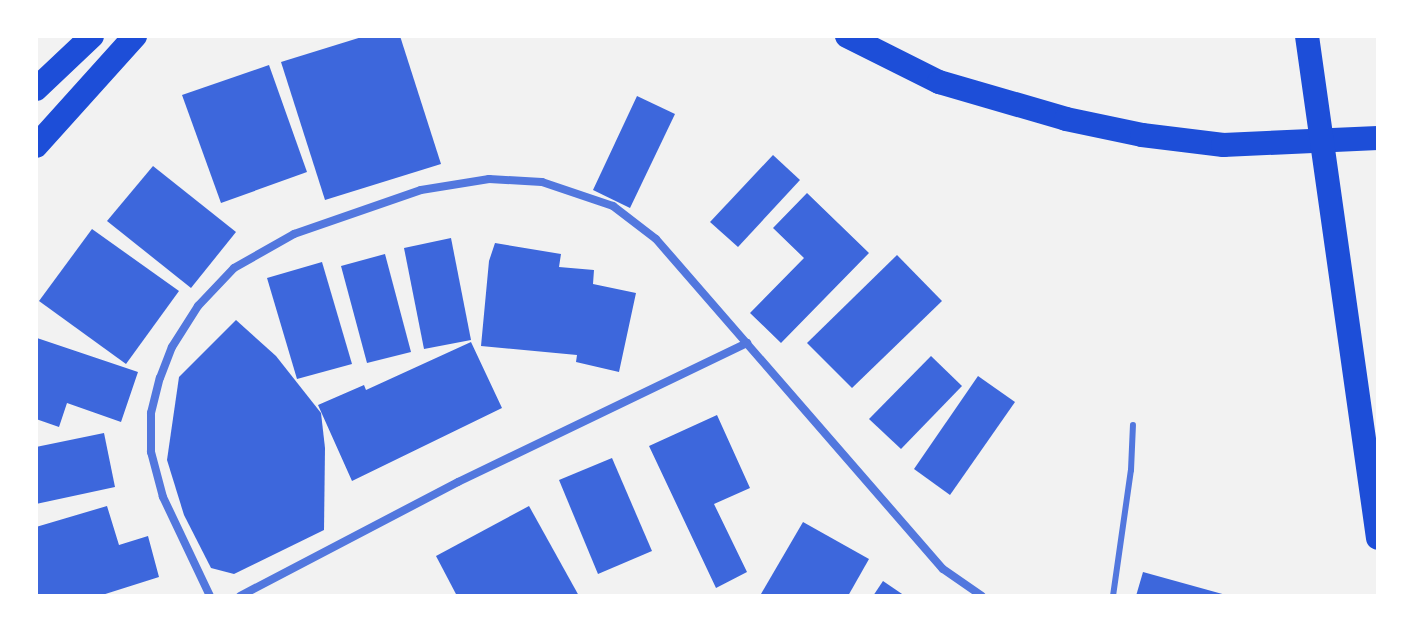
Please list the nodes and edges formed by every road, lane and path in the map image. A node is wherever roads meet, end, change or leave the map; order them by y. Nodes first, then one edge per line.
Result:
1 (92, 36) edge
2 (135, 36) edge
3 (847, 36) edge
4 (1306, 38) edge
5 (36, 89) edge
6 (1378, 138) edge
7 (36, 146) edge
8 (747, 343) junction
9 (1133, 425) dead end
10 (1378, 538) edge
11 (210, 596) edge
12 (240, 596) edge
13 (982, 596) edge
14 (1113, 596) edge

1 - 5 highway
2 - 7 highway
3 - 6 highway
4 - 10 highway
8 - 11 street
8 - 12 street
8 - 13 street
9 - 14 lane

